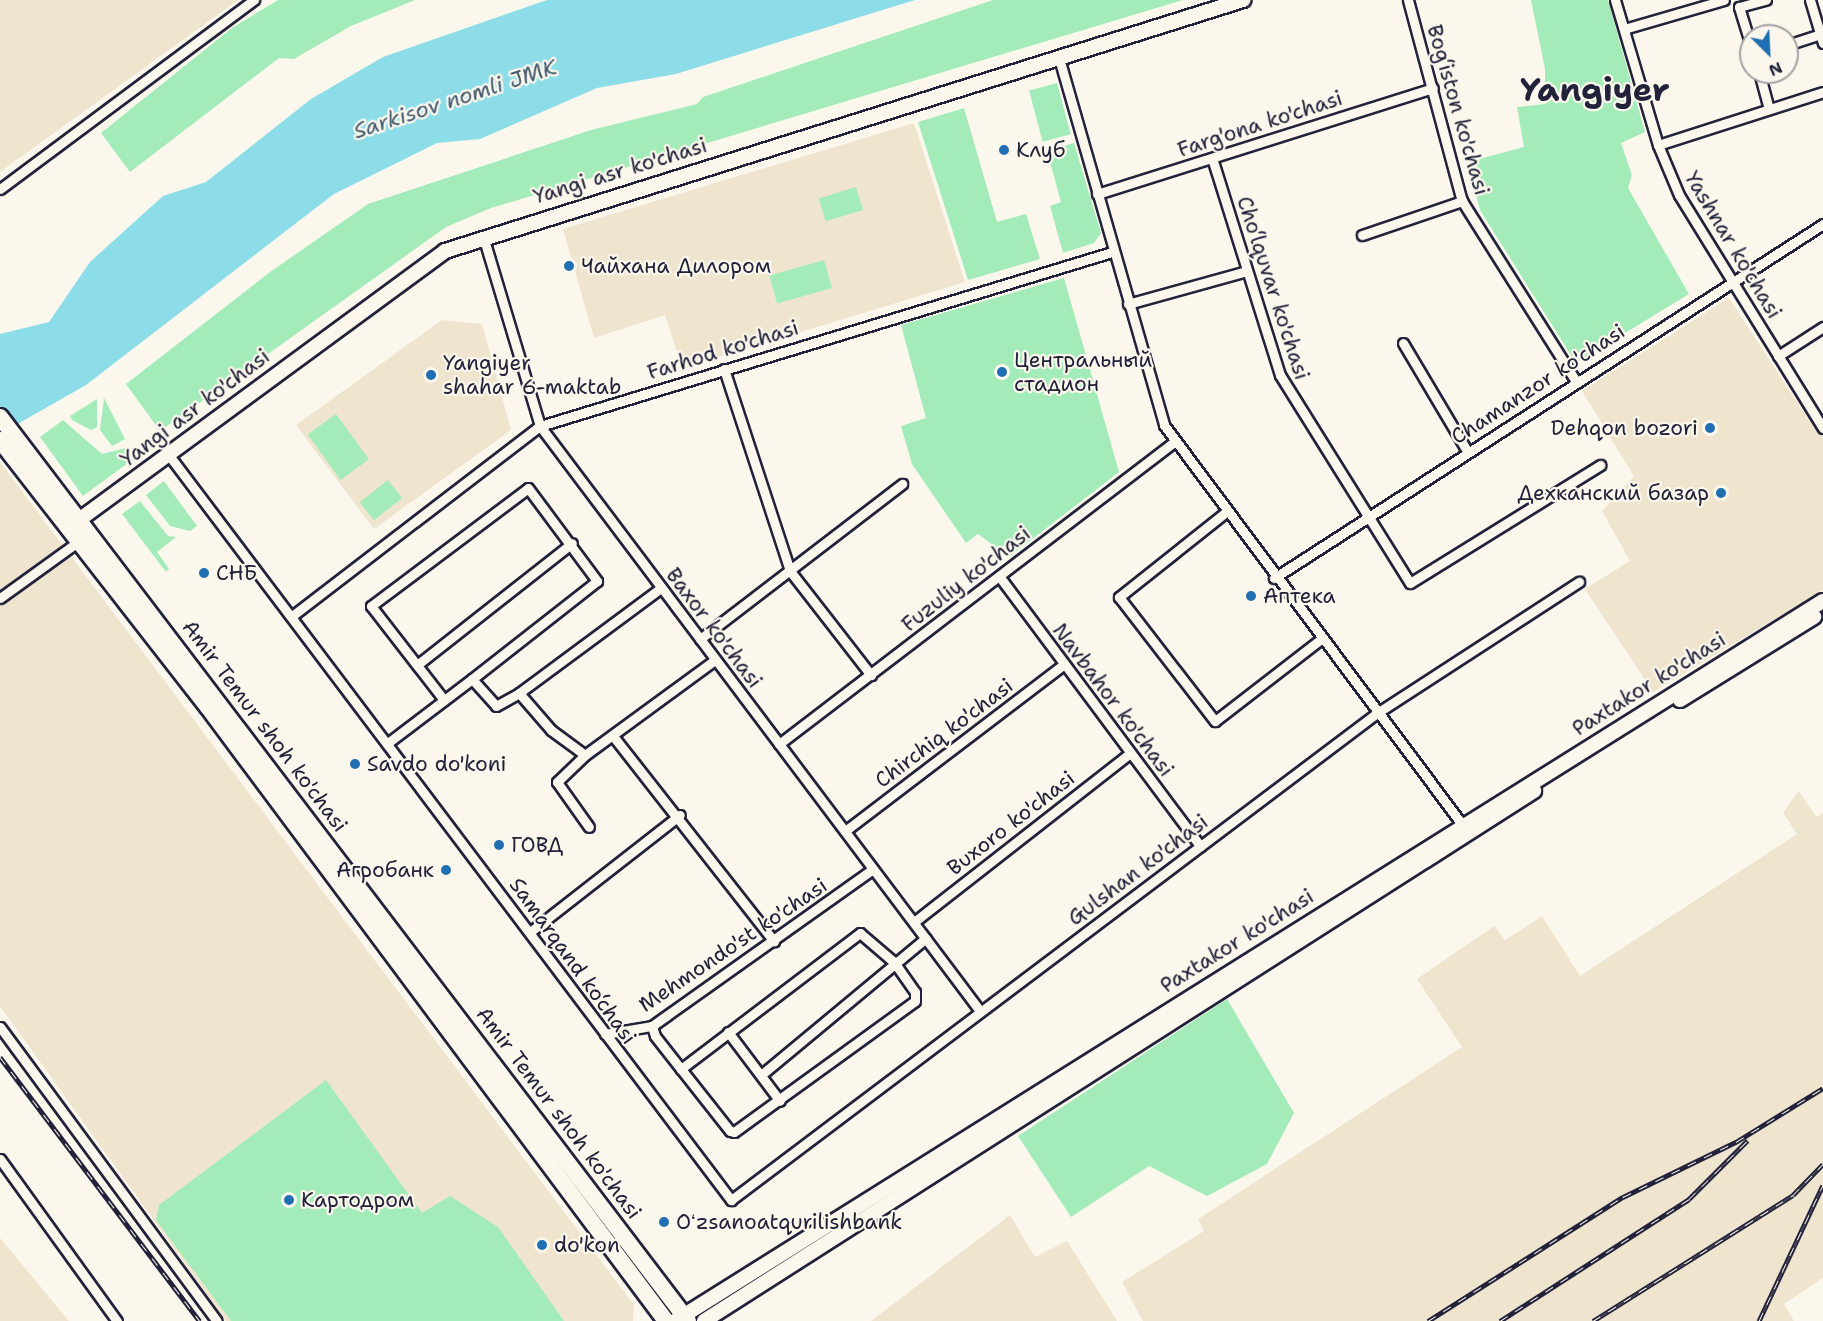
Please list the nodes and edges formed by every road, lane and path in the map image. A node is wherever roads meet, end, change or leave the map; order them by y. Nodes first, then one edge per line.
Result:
1 (254, 0) edge
2 (1243, 0) edge
3 (1408, 0) edge
4 (1615, 0) edge
5 (1724, 0) edge
6 (1766, 0) edge
7 (1810, 0) edge
8 (1737, 4) edge
9 (1744, 24) edge
10 (1624, 29) junction
11 (1822, 36) edge
12 (1799, 42) edge
13 (1059, 58) junction
14 (1762, 84) edge
15 (1433, 88) junction
16 (1823, 92) edge
17 (1769, 109) junction
18 (1658, 145) junction
19 (1212, 158) junction
20 (0, 189) edge
21 (1097, 194) junction
22 (1462, 201) junction
23 (1823, 224) edge
24 (483, 235) junction
25 (1362, 236) dead end
26 (1112, 252) junction
27 (1247, 271) junction
28 (1732, 283) junction
29 (1128, 304) junction
30 (1823, 327) edge
31 (1403, 343) dead end
32 (1778, 356) junction
33 (724, 369) junction
34 (1575, 380) junction
35 (0, 417) edge
36 (540, 426) junction
37 (1823, 428) edge
38 (0, 440) edge
39 (1174, 442) junction
40 (1467, 451) junction
41 (168, 454) junction
42 (25, 463) junction
43 (1600, 465) dead end
44 (902, 484) dead end
45 (1226, 512) junction
46 (1365, 517) junction
47 (79, 520) junction
48 (79, 542) junction
49 (572, 543) junction
50 (790, 571) junction
51 (999, 576) junction
52 (1274, 578) junction
53 (1579, 582) dead end
54 (661, 588) junction
55 (0, 598) edge
56 (1823, 601) edge
57 (1823, 611) edge
58 (292, 616) junction
59 (700, 639) junction
60 (1321, 639) junction
61 (716, 660) junction
62 (1064, 664) junction
63 (417, 665) junction
64 (871, 675) junction
65 (472, 679) junction
66 (519, 693) junction
67 (444, 700) junction
68 (1377, 713) junction
69 (613, 736) junction
70 (389, 742) junction
71 (779, 744) junction
72 (1130, 753) junction
73 (585, 755) junction
74 (680, 816) junction
75 (589, 827) dead end
76 (1465, 829) junction
77 (845, 831) junction
78 (1200, 846) junction
79 (873, 868) junction
80 (914, 922) junction
81 (530, 932) junction
82 (926, 938) junction
83 (774, 941) junction
84 (895, 963) junction
85 (980, 1011) junction
86 (652, 1026) junction
87 (0, 1027) edge
88 (728, 1032) junction
89 (605, 1034) junction
90 (494, 1064) junction
91 (681, 1069) junction
92 (480, 1076) junction
93 (761, 1076) junction
94 (780, 1101) junction
95 (0, 1158) edge
96 (731, 1200) joint
97 (682, 1319) edge
98 (117, 1321) edge
99 (217, 1321) edge
100 (666, 1321) edge
101 (704, 1321) edge

1 - 20 street
2 - 13 main road, Yangi asr ko'chasi
3 - 15 street, Bog‘iston ko'chasi
4 - 10 street, Yashnar ko'chasi
5 - 10 street
6 - 8 street
7 - 11 street
8 - 9 street
10 - 18 street, Yashnar ko'chasi
11 - 12 street
13 - 21 street
13 - 24 main road, Yangi asr ko'chasi
14 - 17 street
15 - 19 street, Farg'ona ko'chasi
15 - 22 street, Bog‘iston ko'chasi
16 - 17 street
17 - 18 street
18 - 28 street, Yashnar ko'chasi
19 - 21 street, Farg'ona ko'chasi
19 - 27 street, Cho‘lquvar ko'chasi
21 - 26 street
22 - 25 street
22 - 34 street, Bog‘iston ko'chasi
23 - 28 street, Chamanzor ko'chasi
24 - 36 street, Baxor ko'chasi
24 - 41 main road, Yangi asr ko'chasi
26 - 29 street
26 - 33 street, Farhod ko'chasi
27 - 29 street
27 - 46 street, Cho‘lquvar ko'chasi
28 - 32 street, Yashnar ko'chasi
28 - 34 street, Chamanzor ko'chasi
29 - 39 street
30 - 32 street
31 - 40 street
32 - 37 street, Yashnar ko'chasi
33 - 36 street, Farhod ko'chasi
33 - 50 street
34 - 40 street, Chamanzor ko'chasi
35 - 42 highway, Amir Temur shoh ko'chasi
36 - 54 street, Baxor ko'chasi
36 - 58 street, Farhod ko'chasi
38 - 42 highway, Amir Temur shoh ko'chasi
39 - 45 street
39 - 51 street, Fuzuliy ko'chasi
40 - 46 street, Chamanzor ko'chasi
41 - 47 main road, Yangi asr ko'chasi
41 - 58 street, Samarqand ko‘chasi
42 - 47 highway, Amir Temur shoh ko'chasi
42 - 48 highway, Amir Temur shoh ko'chasi
43 - 46 street, Cho‘lquvar ko'chasi
44 - 50 street
45 - 52 street
45 - 60 street
46 - 52 street, Chamanzor ko'chasi
47 - 90 highway, Amir Temur shoh ko'chasi
48 - 55 street
48 - 92 highway, Amir Temur shoh ko'chasi
49 - 63 street
49 - 63 street
49 - 65 street
50 - 59 street
50 - 64 street
51 - 62 street, Navbahor ko'chasi
51 - 64 street, Fuzuliy ko'chasi
52 - 60 street
53 - 68 street, Gulshan ko'chasi
54 - 59 street, Baxor ko'chasi
54 - 66 street
56 - 76 main road, Paxtakor ko'chasi
57 - 76 main road, Paxtakor ko'chasi
58 - 70 street, Samarqand ko‘chasi
59 - 61 street, Baxor ko'chasi
60 - 68 street
61 - 69 street
61 - 71 street, Baxor ko'chasi
62 - 72 street, Navbahor ko'chasi
62 - 77 street, Chirchiq ko'chasi
63 - 67 street
64 - 71 street, Fuzuliy ko'chasi
65 - 66 street
65 - 67 street
66 - 73 street
67 - 70 street
68 - 76 street
68 - 78 street, Gulshan ko'chasi
69 - 73 street
69 - 74 street
70 - 81 street, Samarqand ko‘chasi
71 - 77 street, Baxor ko'chasi
72 - 78 street, Navbahor ko'chasi
72 - 80 street, Buxoro ko'chasi
73 - 75 street
74 - 81 street
74 - 83 street
76 - 97 main road, Paxtakor ko'chasi
76 - 101 main road, Paxtakor ko'chasi
77 - 79 street, Baxor ko'chasi
78 - 85 street, Gulshan ko'chasi
79 - 80 street, Baxor ko'chasi
79 - 83 street, Mehmondo'st ko'chasi
80 - 82 street, Baxor ko'chasi
81 - 89 street, Samarqand ko‘chasi
82 - 84 street
82 - 85 street, Baxor ko'chasi
83 - 86 street, Mehmondo'st ko'chasi
84 - 88 street
84 - 93 street
84 - 94 street
85 - 96 street, Gulshan ko'chasi
86 - 89 street, Mehmondo'st ko'chasi
86 - 91 street
87 - 99 street
88 - 91 street
88 - 93 street
89 - 96 street, Samarqand ko‘chasi
90 - 92 highway
90 - 97 highway, Amir Temur shoh ko'chasi
91 - 94 street
92 - 100 highway, Amir Temur shoh ko'chasi
93 - 94 street
95 - 98 street

